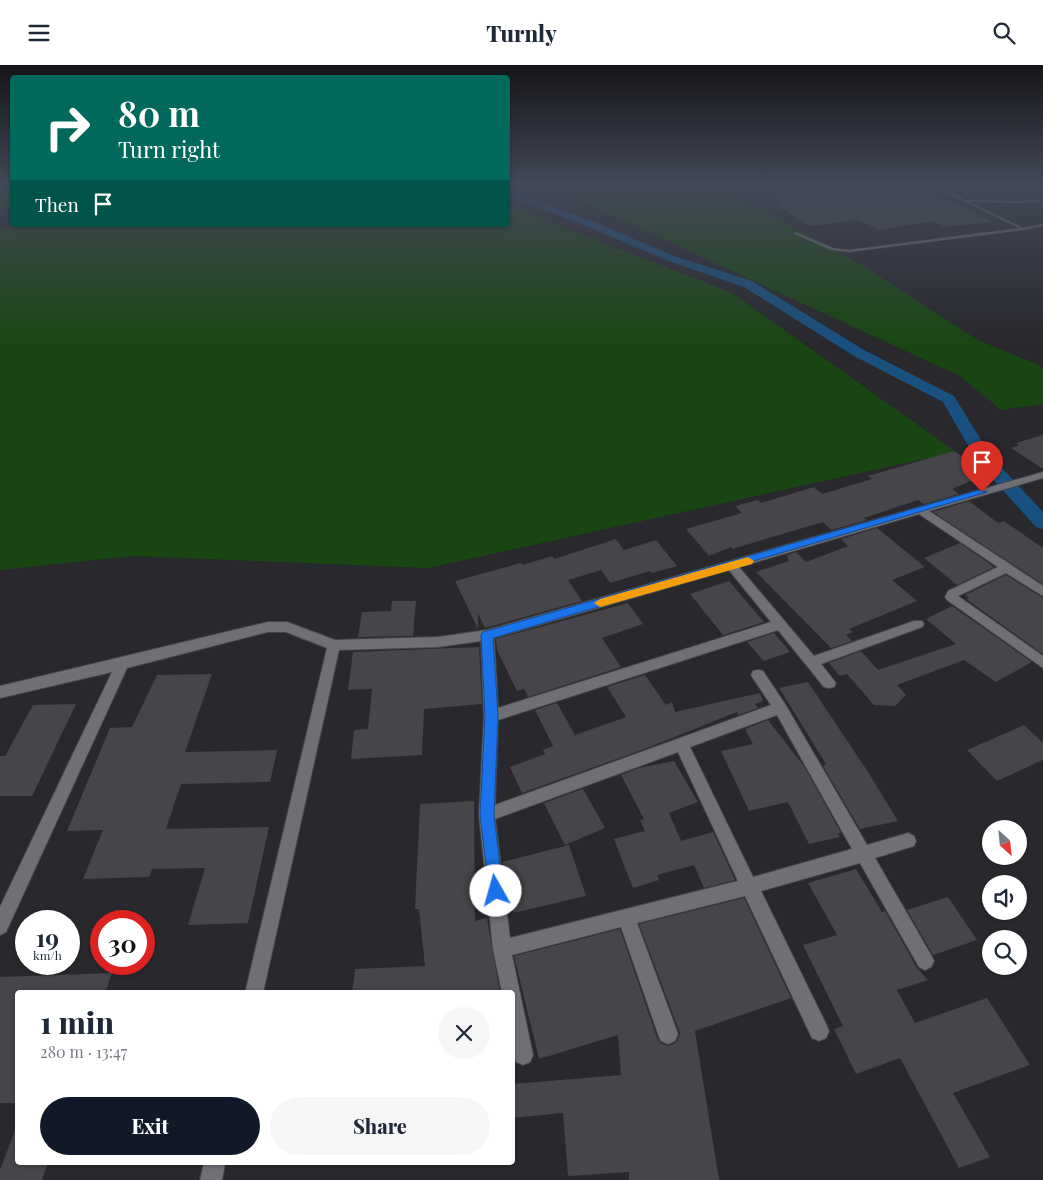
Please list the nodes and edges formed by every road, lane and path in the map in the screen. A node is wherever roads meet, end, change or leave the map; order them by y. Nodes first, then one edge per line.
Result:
1 (804, 237) edge
2 (959, 237) edge
3 (1038, 476) edge
4 (1043, 487) edge
5 (920, 510) junction
6 (732, 566) junction
7 (1007, 568) junction
8 (1043, 591) edge
9 (781, 624) junction
10 (918, 624) dead end
11 (487, 635) junction
12 (334, 645) junction
13 (812, 663) junction
14 (1043, 663) edge
15 (122, 664) junction
16 (758, 675) dead end
17 (828, 683) dead end
18 (0, 692) edge
19 (780, 708) junction
20 (491, 716) junction
21 (682, 745) junction
22 (487, 815) junction
23 (908, 841) dead end
24 (862, 855) junction
25 (750, 886) junction
26 (626, 917) junction
27 (0, 926) edge
28 (502, 949) junction
29 (925, 961) dead end
30 (255, 990) edge
31 (510, 990) edge
32 (515, 1013) edge
33 (819, 1031) dead end
34 (668, 1034) dead end
35 (524, 1055) dead end
36 (215, 1165) edge
37 (211, 1180) edge

1 - 2 lane
3 - 4 street
3 - 5 street
5 - 6 street
5 - 7 street
6 - 9 street
6 - 11 street
7 - 8 street
7 - 14 street
9 - 13 street
9 - 20 street
10 - 13 street
11 - 12 street
11 - 20 street
12 - 15 street
12 - 30 street
13 - 17 street
15 - 18 street
15 - 27 street
16 - 19 street
19 - 21 street
19 - 24 street
20 - 22 street
21 - 22 street
21 - 25 street
22 - 28 street
23 - 24 street
24 - 25 street
24 - 29 street
25 - 26 street
25 - 33 street
26 - 28 street
26 - 34 street
28 - 31 street
32 - 35 street
36 - 37 street

